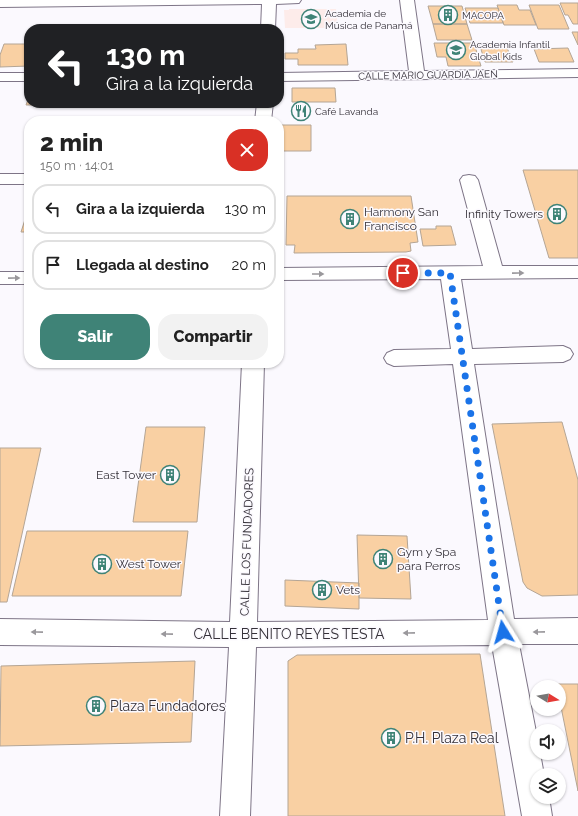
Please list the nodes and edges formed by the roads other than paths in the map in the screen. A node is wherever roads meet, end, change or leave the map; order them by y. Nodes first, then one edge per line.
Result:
1 (294, 0) edge
2 (407, 0) edge
3 (270, 1) edge
4 (0, 3) edge
5 (268, 24) edge
6 (578, 73) edge
7 (417, 75) junction
8 (0, 77) edge
9 (24, 77) edge
10 (284, 78) edge
11 (0, 179) edge
12 (24, 179) edge
13 (469, 180) dead end
14 (578, 272) edge
15 (450, 273) junction
16 (494, 273) junction
17 (284, 274) edge
18 (0, 278) edge
19 (24, 278) edge
20 (564, 354) dead end
21 (463, 355) junction
22 (394, 358) dead end
23 (253, 368) edge
24 (578, 631) edge
25 (0, 632) edge
26 (503, 632) junction
27 (243, 635) junction
28 (234, 816) edge
29 (537, 816) edge

1 - 3 street
2 - 7 street
3 - 4 street
3 - 5 street
6 - 7 street, CALLE MARIO GUARDIA JAEN
7 - 10 street, CALLE MARIO GUARDIA JAEN
8 - 9 street
11 - 12 street
13 - 16 street
16 -> 14 street
15 - 16 street
17 -> 15 street
15 - 21 street
18 -> 19 street
20 - 21 street
21 - 22 street
21 - 26 street
23 - 27 street, CALLE LOS FUNDADORES
24 -> 26 street, CALLE BENITO REYES TESTA
27 -> 25 street, CALLE BENITO REYES TESTA
26 -> 27 street, CALLE BENITO REYES TESTA
26 - 29 street
27 - 28 street, CALLE LOS FUNDADORES

